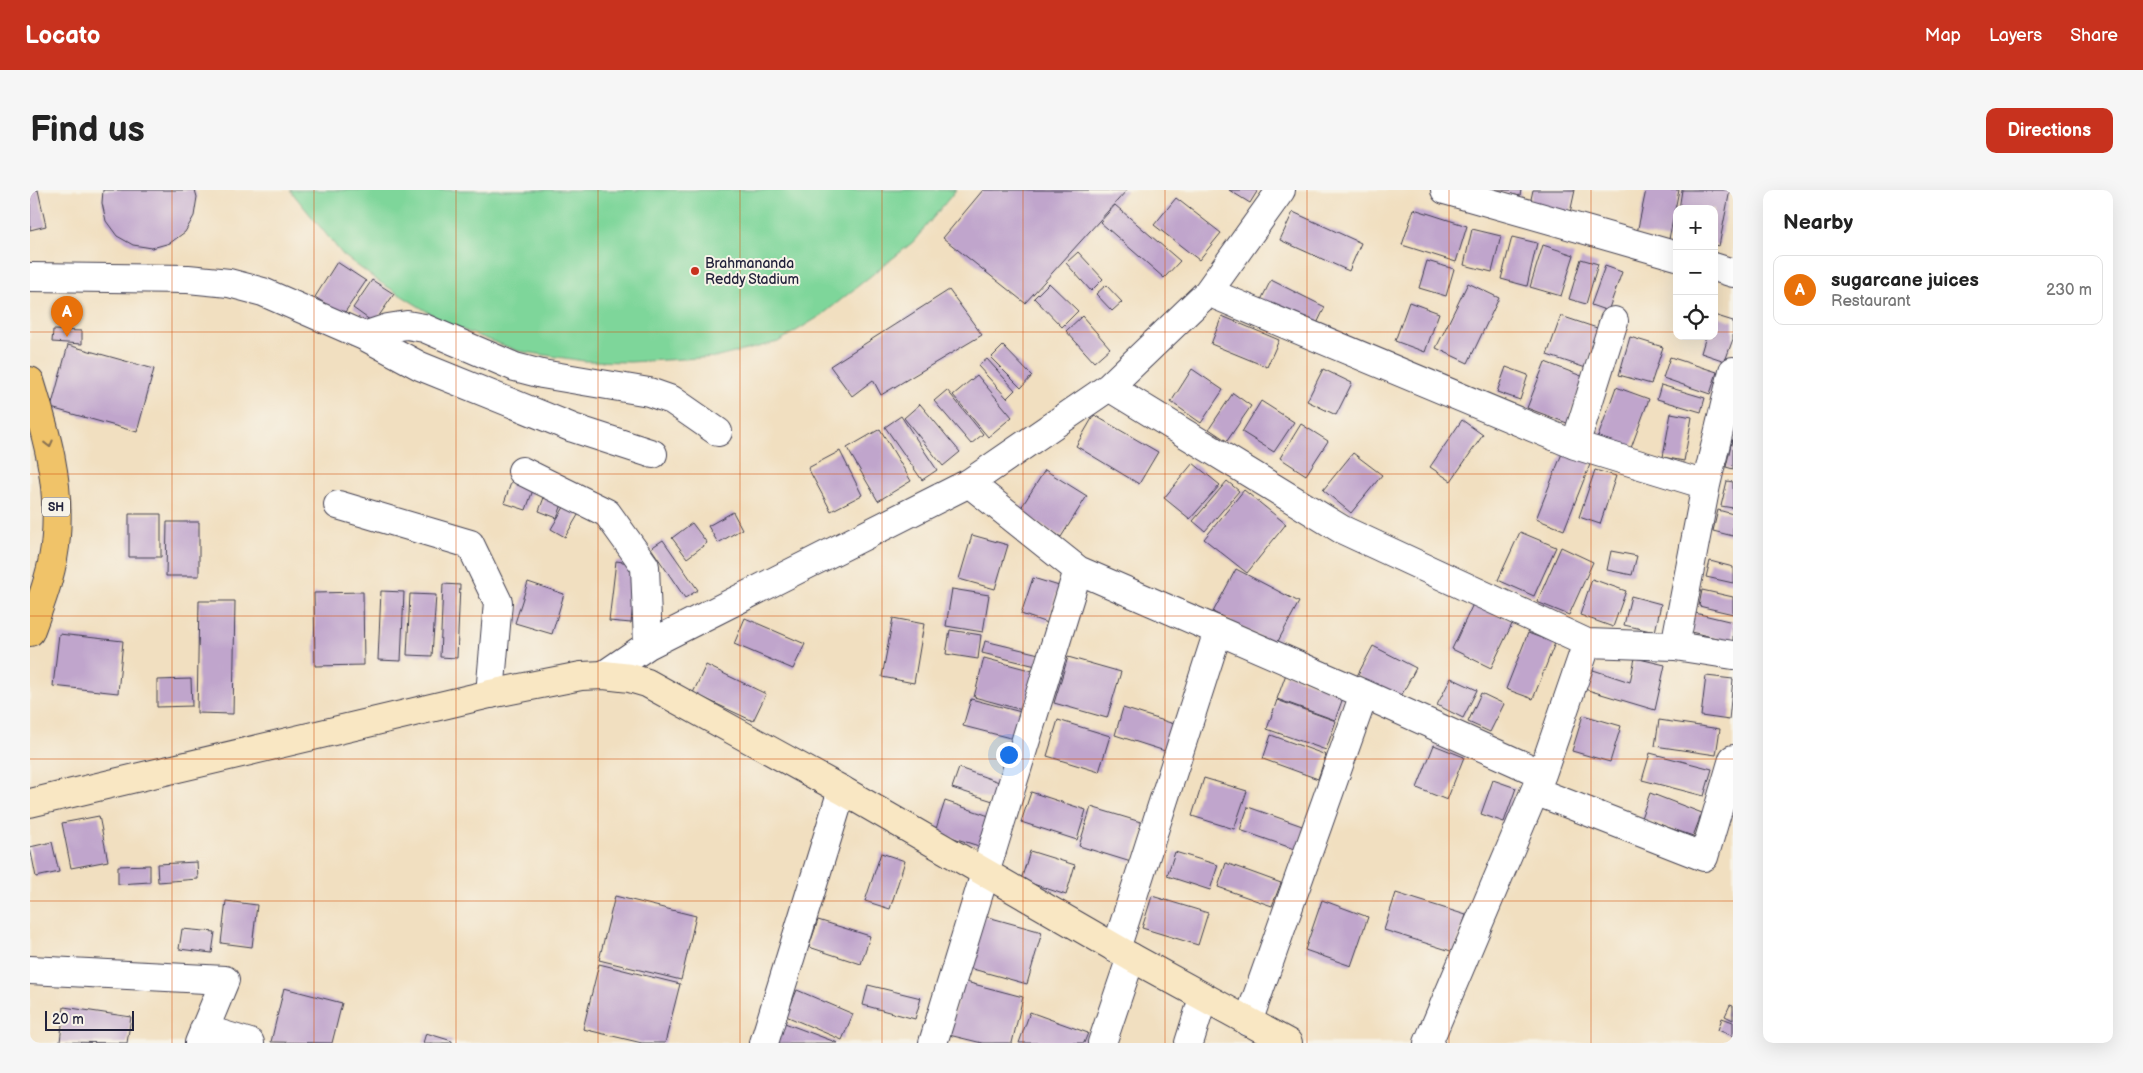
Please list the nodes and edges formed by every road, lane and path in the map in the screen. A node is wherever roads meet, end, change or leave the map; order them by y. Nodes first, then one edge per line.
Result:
1 (1281, 190) edge
2 (1445, 190) edge
3 (1673, 255) edge
4 (1718, 268) edge
5 (1733, 272) edge
6 (30, 277) edge
7 (1208, 292) junction
8 (1614, 321) dead end
9 (364, 336) junction
10 (1733, 371) edge
11 (30, 381) edge
12 (1109, 387) junction
13 (718, 432) dead end
14 (1575, 445) junction
15 (653, 454) dead end
16 (522, 470) dead end
17 (969, 483) junction
18 (1706, 485) junction
19 (338, 504) dead end
20 (1078, 570) junction
21 (1218, 631) junction
22 (30, 632) edge
23 (1587, 643) junction
24 (648, 645) junction
25 (1675, 646) junction
26 (1733, 655) edge
27 (604, 675) junction
28 (490, 694) junction
29 (1364, 694) junction
30 (1733, 759) edge
31 (1538, 783) junction
32 (842, 790) junction
33 (30, 803) edge
34 (985, 873) junction
35 (1123, 953) junction
36 (30, 970) edge
37 (1203, 998) junction
38 (1248, 1022) junction
39 (202, 1036) edge
40 (250, 1043) edge
41 (764, 1043) edge
42 (933, 1043) edge
43 (1102, 1043) edge
44 (1189, 1043) edge
45 (1288, 1043) edge
46 (1428, 1043) edge

1 - 7 street
2 - 3 street
4 - 5 street
6 - 9 street
7 - 12 street
7 - 14 street
8 - 14 street
9 - 13 street
9 - 15 street
10 - 18 street
11 -> 22 main road, SH
12 - 17 street
12 - 23 street
14 - 18 street
16 - 24 street
17 - 20 street
17 - 24 street
18 - 25 street
19 - 28 street
20 - 21 street
20 - 34 street
21 - 29 street
21 - 35 street
23 - 25 street
23 - 31 street
24 - 27 street
25 - 26 street
27 - 28 street
27 - 32 street
28 - 33 street
29 - 31 street
29 - 38 street
30 - 31 street
31 - 46 street
32 - 34 street
32 - 41 street
34 - 35 street
34 - 42 street
35 - 37 street
35 - 43 street
36 - 39 street
37 - 38 street
37 - 44 street
38 - 45 street
39 - 40 street

